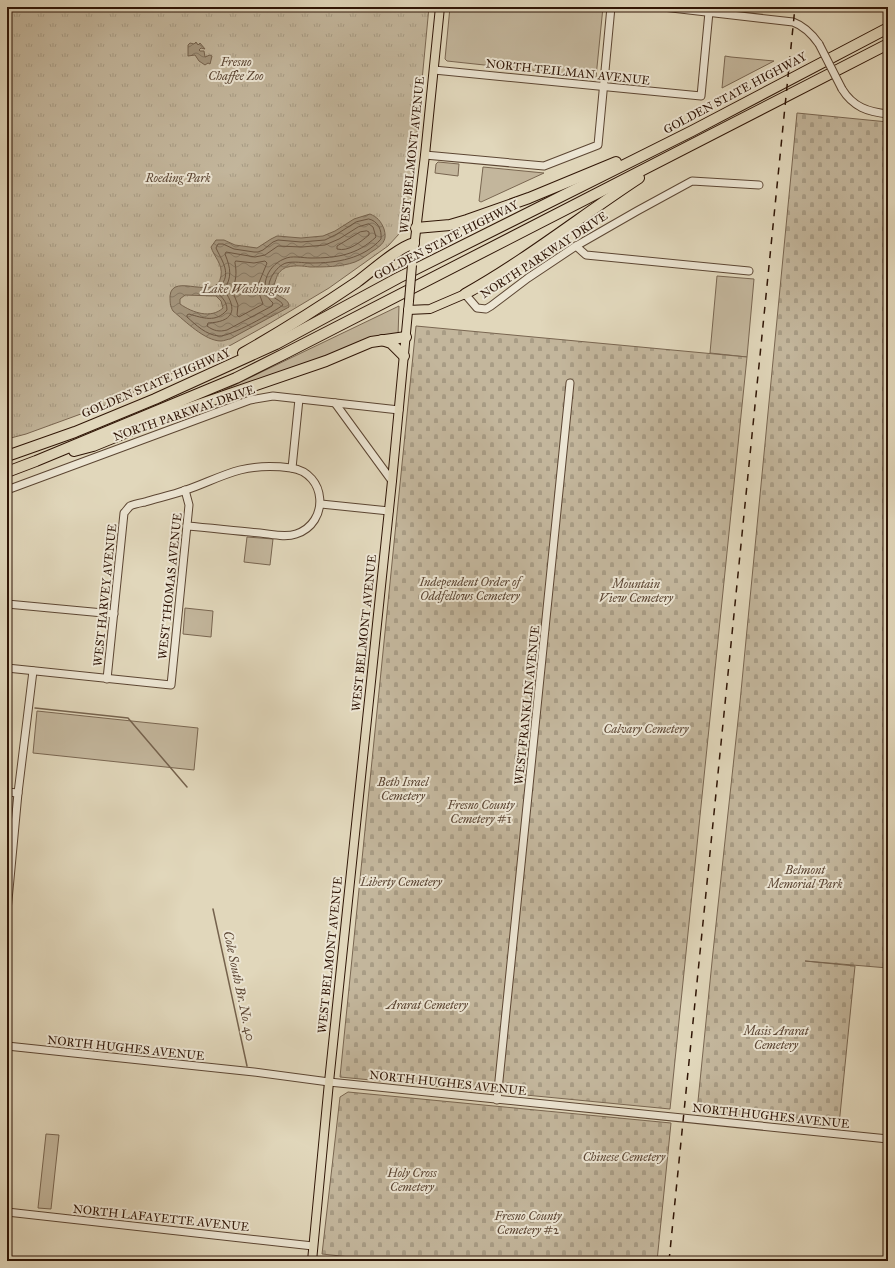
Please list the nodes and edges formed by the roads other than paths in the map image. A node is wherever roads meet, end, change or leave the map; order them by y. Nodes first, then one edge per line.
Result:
1 (440, 7) edge
2 (611, 7) edge
3 (663, 7) edge
4 (709, 12) junction
5 (886, 29) edge
6 (888, 44) edge
7 (434, 70) junction
8 (603, 87) junction
9 (888, 114) edge
10 (692, 131) junction
11 (682, 150) junction
12 (425, 155) junction
13 (759, 186) dead end
14 (416, 228) junction
15 (414, 243) junction
16 (576, 246) junction
17 (749, 271) dead end
18 (465, 294) junction
19 (408, 305) junction
20 (406, 337) junction
21 (382, 340) junction
22 (404, 356) junction
23 (205, 377) junction
24 (570, 383) dead end
25 (299, 399) junction
26 (335, 403) junction
27 (399, 410) junction
28 (75, 432) junction
29 (7, 450) edge
30 (7, 456) edge
31 (36, 461) junction
32 (292, 468) junction
33 (7, 472) edge
34 (392, 481) junction
35 (7, 490) edge
36 (185, 490) junction
37 (321, 504) junction
38 (389, 511) junction
39 (187, 526) junction
40 (7, 604) edge
41 (114, 614) junction
42 (7, 668) edge
43 (33, 671) junction
44 (107, 679) junction
45 (7, 792) edge
46 (18, 794) junction
47 (7, 911) edge
48 (7, 1046) edge
49 (329, 1082) junction
50 (497, 1100) junction
51 (888, 1139) edge
52 (7, 1212) edge
53 (313, 1246) junction
54 (312, 1261) edge

1 - 7 main road, WEST BELMONT AVENUE
2 - 8 street
3 - 4 street
4 - 8 street, NORTH TEILMAN AVENUE
4 - 9 street, bridge
5 - 10 highway, GOLDEN STATE HIGHWAY
6 - 11 highway
7 - 8 street, NORTH TEILMAN AVENUE
7 - 12 main road, WEST BELMONT AVENUE
8 - 12 street
10 - 14 highway
10 - 23 highway, GOLDEN STATE HIGHWAY
11 - 18 highway
11 - 31 highway
12 - 14 main road, WEST BELMONT AVENUE
13 - 16 street, NORTH PARKWAY DRIVE
14 - 15 main road, WEST BELMONT AVENUE
15 - 19 main road, WEST BELMONT AVENUE, bridge
15 - 23 highway
16 - 17 street
16 - 18 street, NORTH PARKWAY DRIVE
18 - 19 main road, NORTH PARKWAY DRIVE
19 - 20 main road, WEST BELMONT AVENUE
20 - 21 highway
20 - 22 main road, WEST BELMONT AVENUE
21 - 22 highway
21 - 31 highway
22 - 27 main road, WEST BELMONT AVENUE
23 - 28 highway, GOLDEN STATE HIGHWAY
24 - 50 street, WEST FRANKLIN AVENUE
25 - 26 street, NORTH PARKWAY DRIVE
25 - 32 street
25 - 35 street, NORTH PARKWAY DRIVE
26 - 27 street, NORTH PARKWAY DRIVE
26 - 34 street
27 - 34 main road, WEST BELMONT AVENUE
28 - 29 highway
28 - 30 highway, GOLDEN STATE HIGHWAY
31 - 33 highway
32 - 36 street
32 - 37 street
34 - 38 main road, WEST BELMONT AVENUE
36 - 39 street, WEST THOMAS AVENUE
36 - 41 street, WEST HARVEY AVENUE
37 - 38 street
37 - 39 street
38 - 49 main road, WEST BELMONT AVENUE
39 - 44 street, WEST THOMAS AVENUE
40 - 41 street
41 - 44 street, WEST HARVEY AVENUE
42 - 43 street
43 - 44 street
43 - 46 street
45 - 46 street
46 - 47 street
48 - 49 street, NORTH HUGHES AVENUE
49 - 50 street, NORTH HUGHES AVENUE
49 - 53 main road, WEST BELMONT AVENUE
50 - 51 street, NORTH HUGHES AVENUE
52 - 53 street, NORTH LAFAYETTE AVENUE
53 - 54 main road, WEST BELMONT AVENUE

